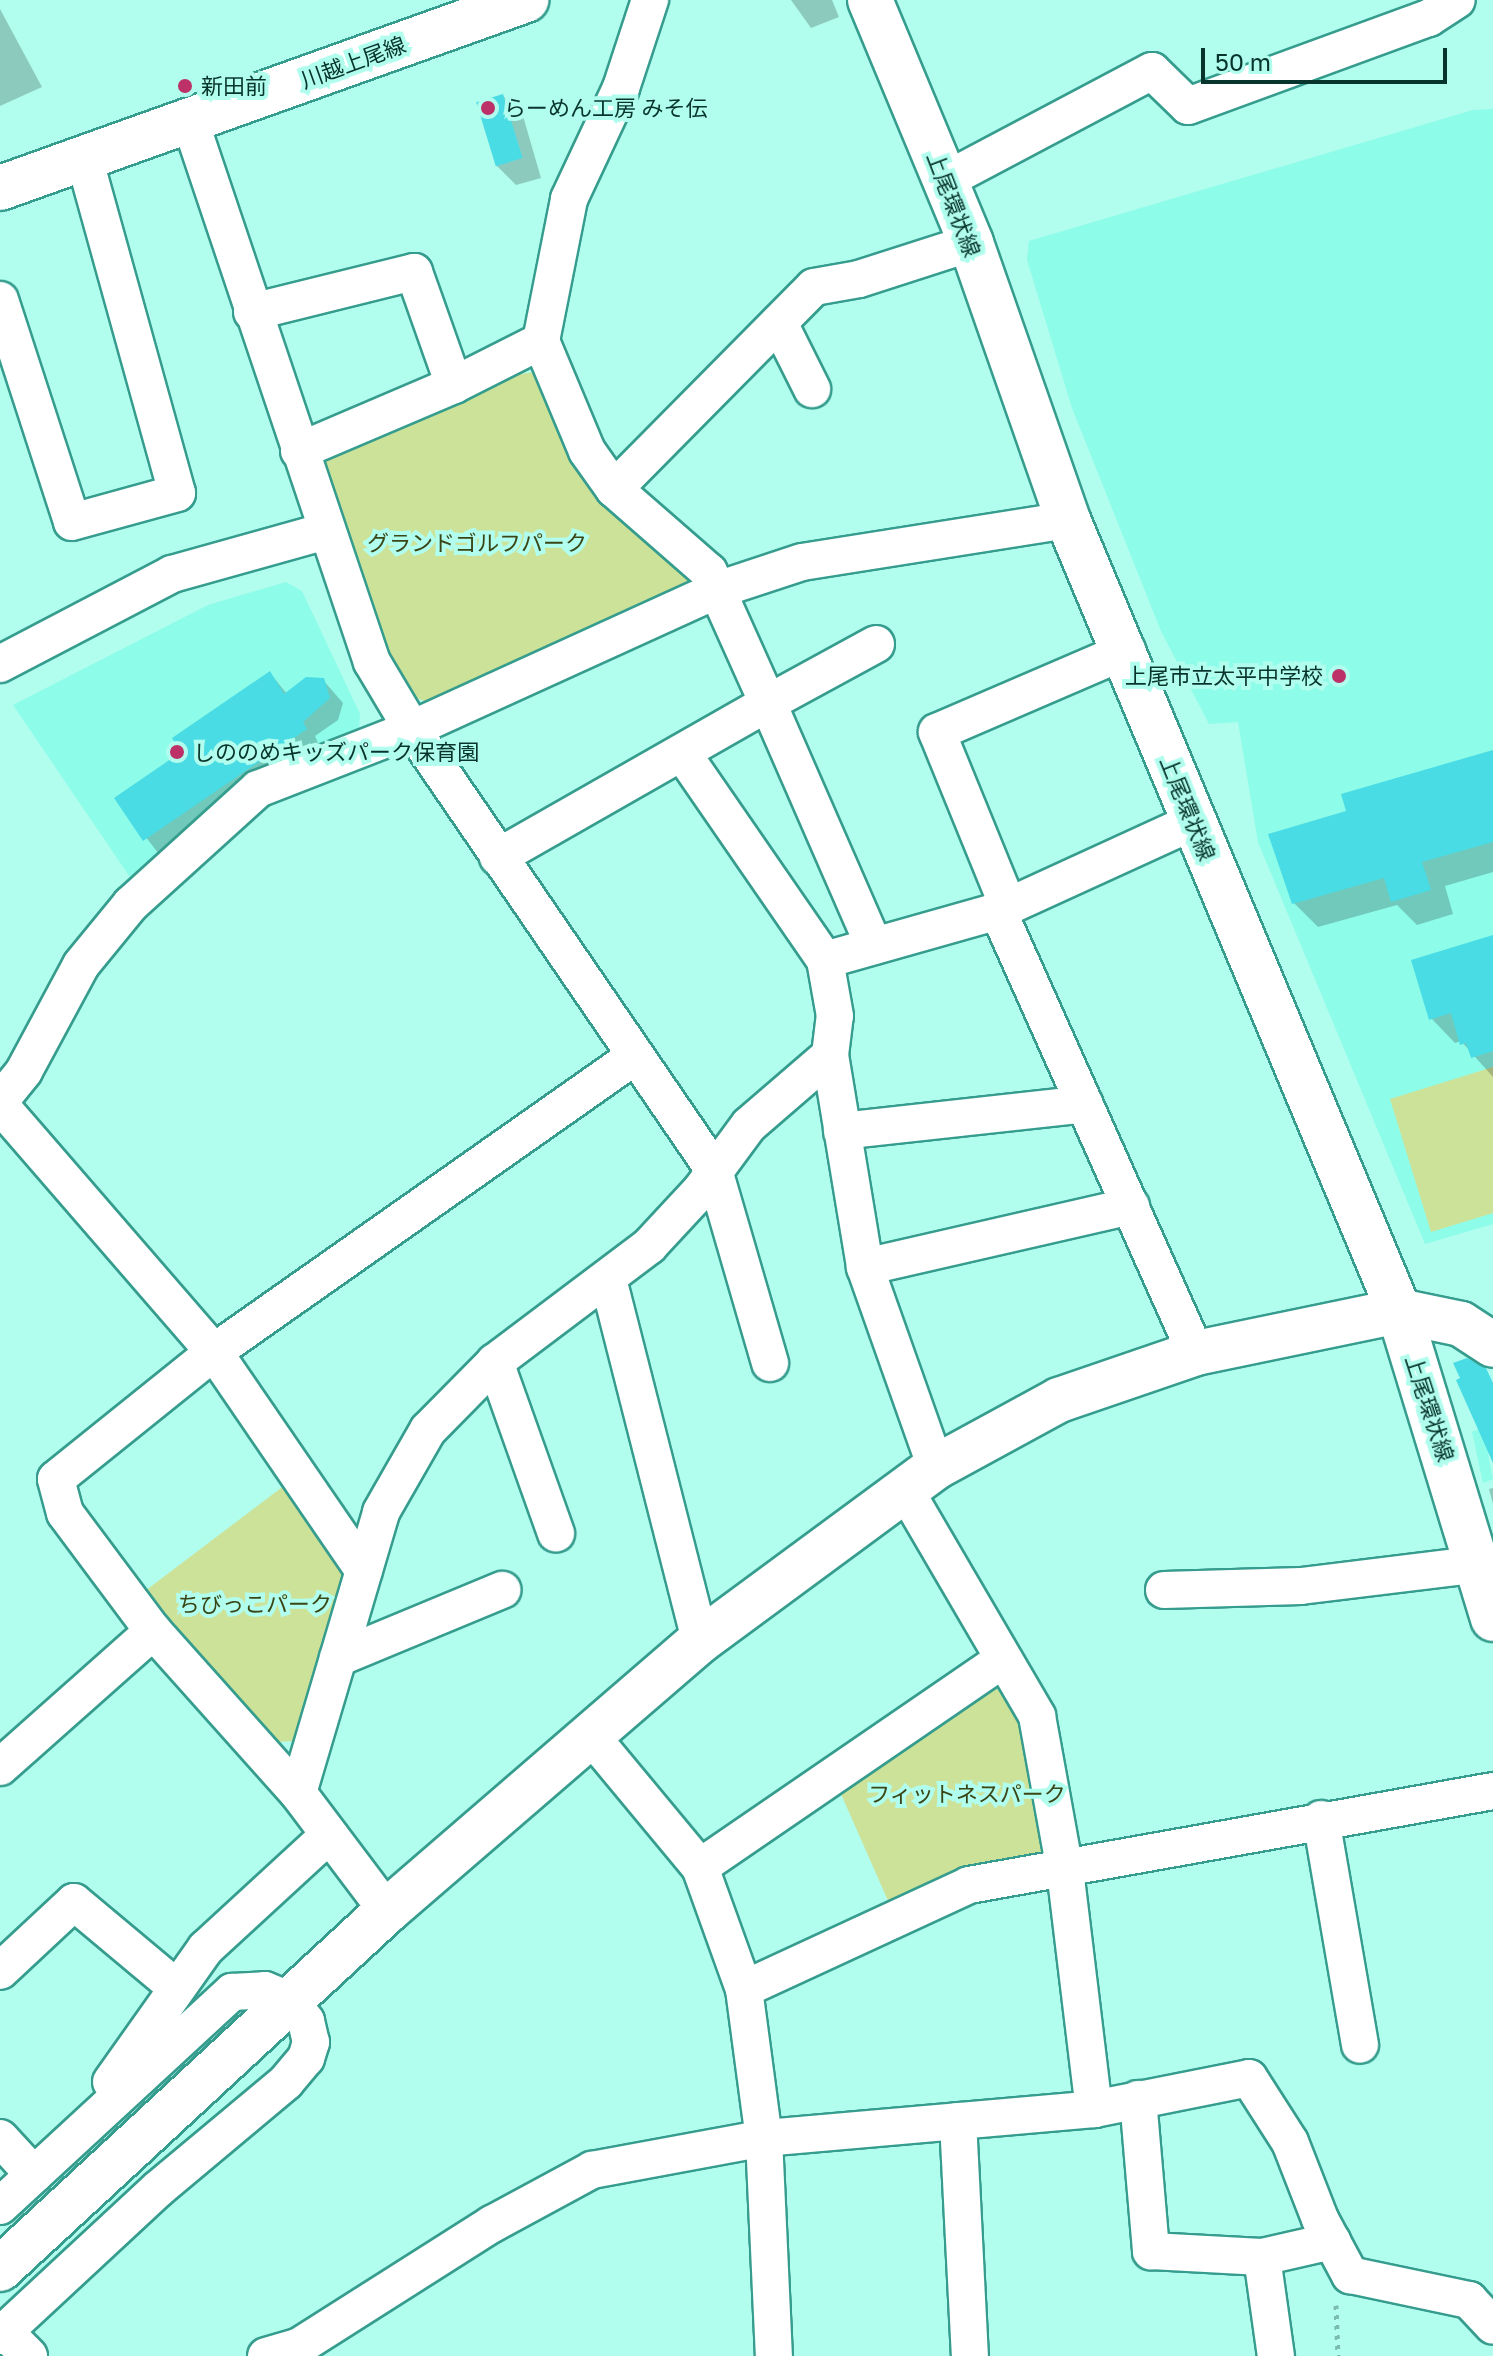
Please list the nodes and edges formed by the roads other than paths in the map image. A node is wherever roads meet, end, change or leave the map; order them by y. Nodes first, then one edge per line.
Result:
1 (526, 0) edge
2 (650, 0) edge
3 (870, 0) edge
4 (1457, 0) edge
5 (190, 121) junction
6 (84, 158) junction
7 (946, 180) junction
8 (0, 188) edge
9 (971, 243) junction
10 (0, 300) edge
11 (252, 312) junction
12 (779, 323) junction
13 (541, 341) junction
14 (454, 385) junction
15 (812, 389) dead end
16 (299, 451) junction
17 (614, 489) junction
18 (1068, 520) junction
19 (326, 531) junction
20 (717, 590) junction
21 (876, 644) dead end
22 (1127, 650) junction
23 (0, 664) edge
24 (768, 703) junction
25 (412, 729) junction
26 (682, 753) junction
27 (1192, 822) junction
28 (498, 857) junction
29 (1003, 908) junction
30 (874, 946) junction
31 (825, 960) junction
32 (830, 1055) junction
33 (635, 1056) junction
34 (0, 1103) edge
35 (1085, 1104) junction
36 (842, 1131) junction
37 (714, 1170) junction
38 (1131, 1206) junction
39 (865, 1267) junction
40 (608, 1279) junction
41 (1399, 1311) junction
42 (1493, 1345) edge
43 (214, 1352) junction
44 (1196, 1353) junction
45 (495, 1362) junction
46 (770, 1363) dead end
47 (920, 1477) junction
48 (556, 1533) dead end
49 (1480, 1564) junction
50 (364, 1571) junction
51 (502, 1590) dead end
52 (1164, 1590) dead end
53 (1493, 1619) edge
54 (153, 1631) junction
55 (700, 1641) junction
56 (338, 1658) junction
57 (1002, 1660) junction
58 (592, 1737) junction
59 (0, 1767) edge
60 (1493, 1791) edge
61 (298, 1793) junction
62 (1321, 1819) junction
63 (329, 1835) junction
64 (700, 1867) junction
65 (1065, 1870) junction
66 (387, 1911) junction
67 (0, 1971) edge
68 (177, 1988) junction
69 (744, 1989) junction
70 (291, 2001) junction
71 (1360, 2045) dead end
72 (1138, 2099) junction
73 (1094, 2109) junction
74 (958, 2121) junction
75 (0, 2138) edge
76 (764, 2138) junction
77 (68, 2142) junction
78 (34, 2175) junction
79 (0, 2206) edge
80 (1332, 2241) junction
81 (1262, 2257) junction
82 (0, 2269) edge
83 (1493, 2326) edge
84 (11, 2341) edge
85 (266, 2356) edge
86 (774, 2356) edge
87 (970, 2356) edge
88 (1276, 2356) edge

1 - 5 main road, 川越上尾線
2 - 13 street
3 - 7 main road, 上尾環状線
4 - 7 street
5 - 6 main road, 川越上尾線
5 - 11 street
6 - 8 main road, 川越上尾線
6 - 10 street
7 - 9 main road, 上尾環状線
9 - 12 street
9 - 18 main road, 上尾環状線
11 - 14 street
11 - 16 street
12 - 15 street
12 - 17 street
13 - 14 street
13 - 17 street
14 - 16 street
16 - 19 street
17 - 20 street
18 - 20 street
18 - 22 main road, 上尾環状線
19 - 23 street
19 - 25 street
20 - 24 street
20 - 25 street
21 - 24 street
22 - 27 main road, 上尾環状線
22 - 29 street
24 - 26 street
24 - 30 street
25 - 28 street
25 - 34 street
26 - 28 street
26 - 31 street
27 - 29 street
27 - 41 main road, 上尾環状線
28 - 33 street
29 - 30 street
29 - 35 street
30 - 31 street
31 - 32 street
32 - 36 street
32 - 37 street
33 - 37 street
33 - 43 street
34 - 43 street
35 - 36 street
35 - 38 street
36 - 39 street
37 - 40 street
37 - 46 street
38 - 39 street
38 - 44 street
39 - 47 street
40 - 45 street
40 - 55 street
41 - 42 main road
41 - 44 main road
41 - 49 main road, 上尾環状線
43 - 50 street
43 - 54 street
44 - 47 main road
45 - 48 street
45 - 50 street
47 - 55 main road
47 - 57 street
49 - 52 street
49 - 53 main road, 上尾環状線
50 - 56 street
51 - 56 street
54 - 59 street
54 - 61 street
55 - 58 main road
56 - 61 street
57 - 64 street
57 - 65 street
58 - 64 street
58 - 66 main road
60 - 62 street
61 - 63 street
62 - 65 street
62 - 71 street
63 - 66 street
63 - 68 street
64 - 69 street
65 - 69 street
65 - 73 street
66 - 70 main road
67 - 68 street
68 - 77 street
69 - 76 street
70 - 77 street
70 - 82 main road
70 - 84 street
72 - 73 street
72 - 80 street
72 - 81 street
73 - 74 street
74 - 76 street
74 - 87 street
75 - 78 street
76 - 85 street
76 - 86 street
77 - 78 street
78 - 79 street
80 - 81 street
80 - 83 street
81 - 88 street

